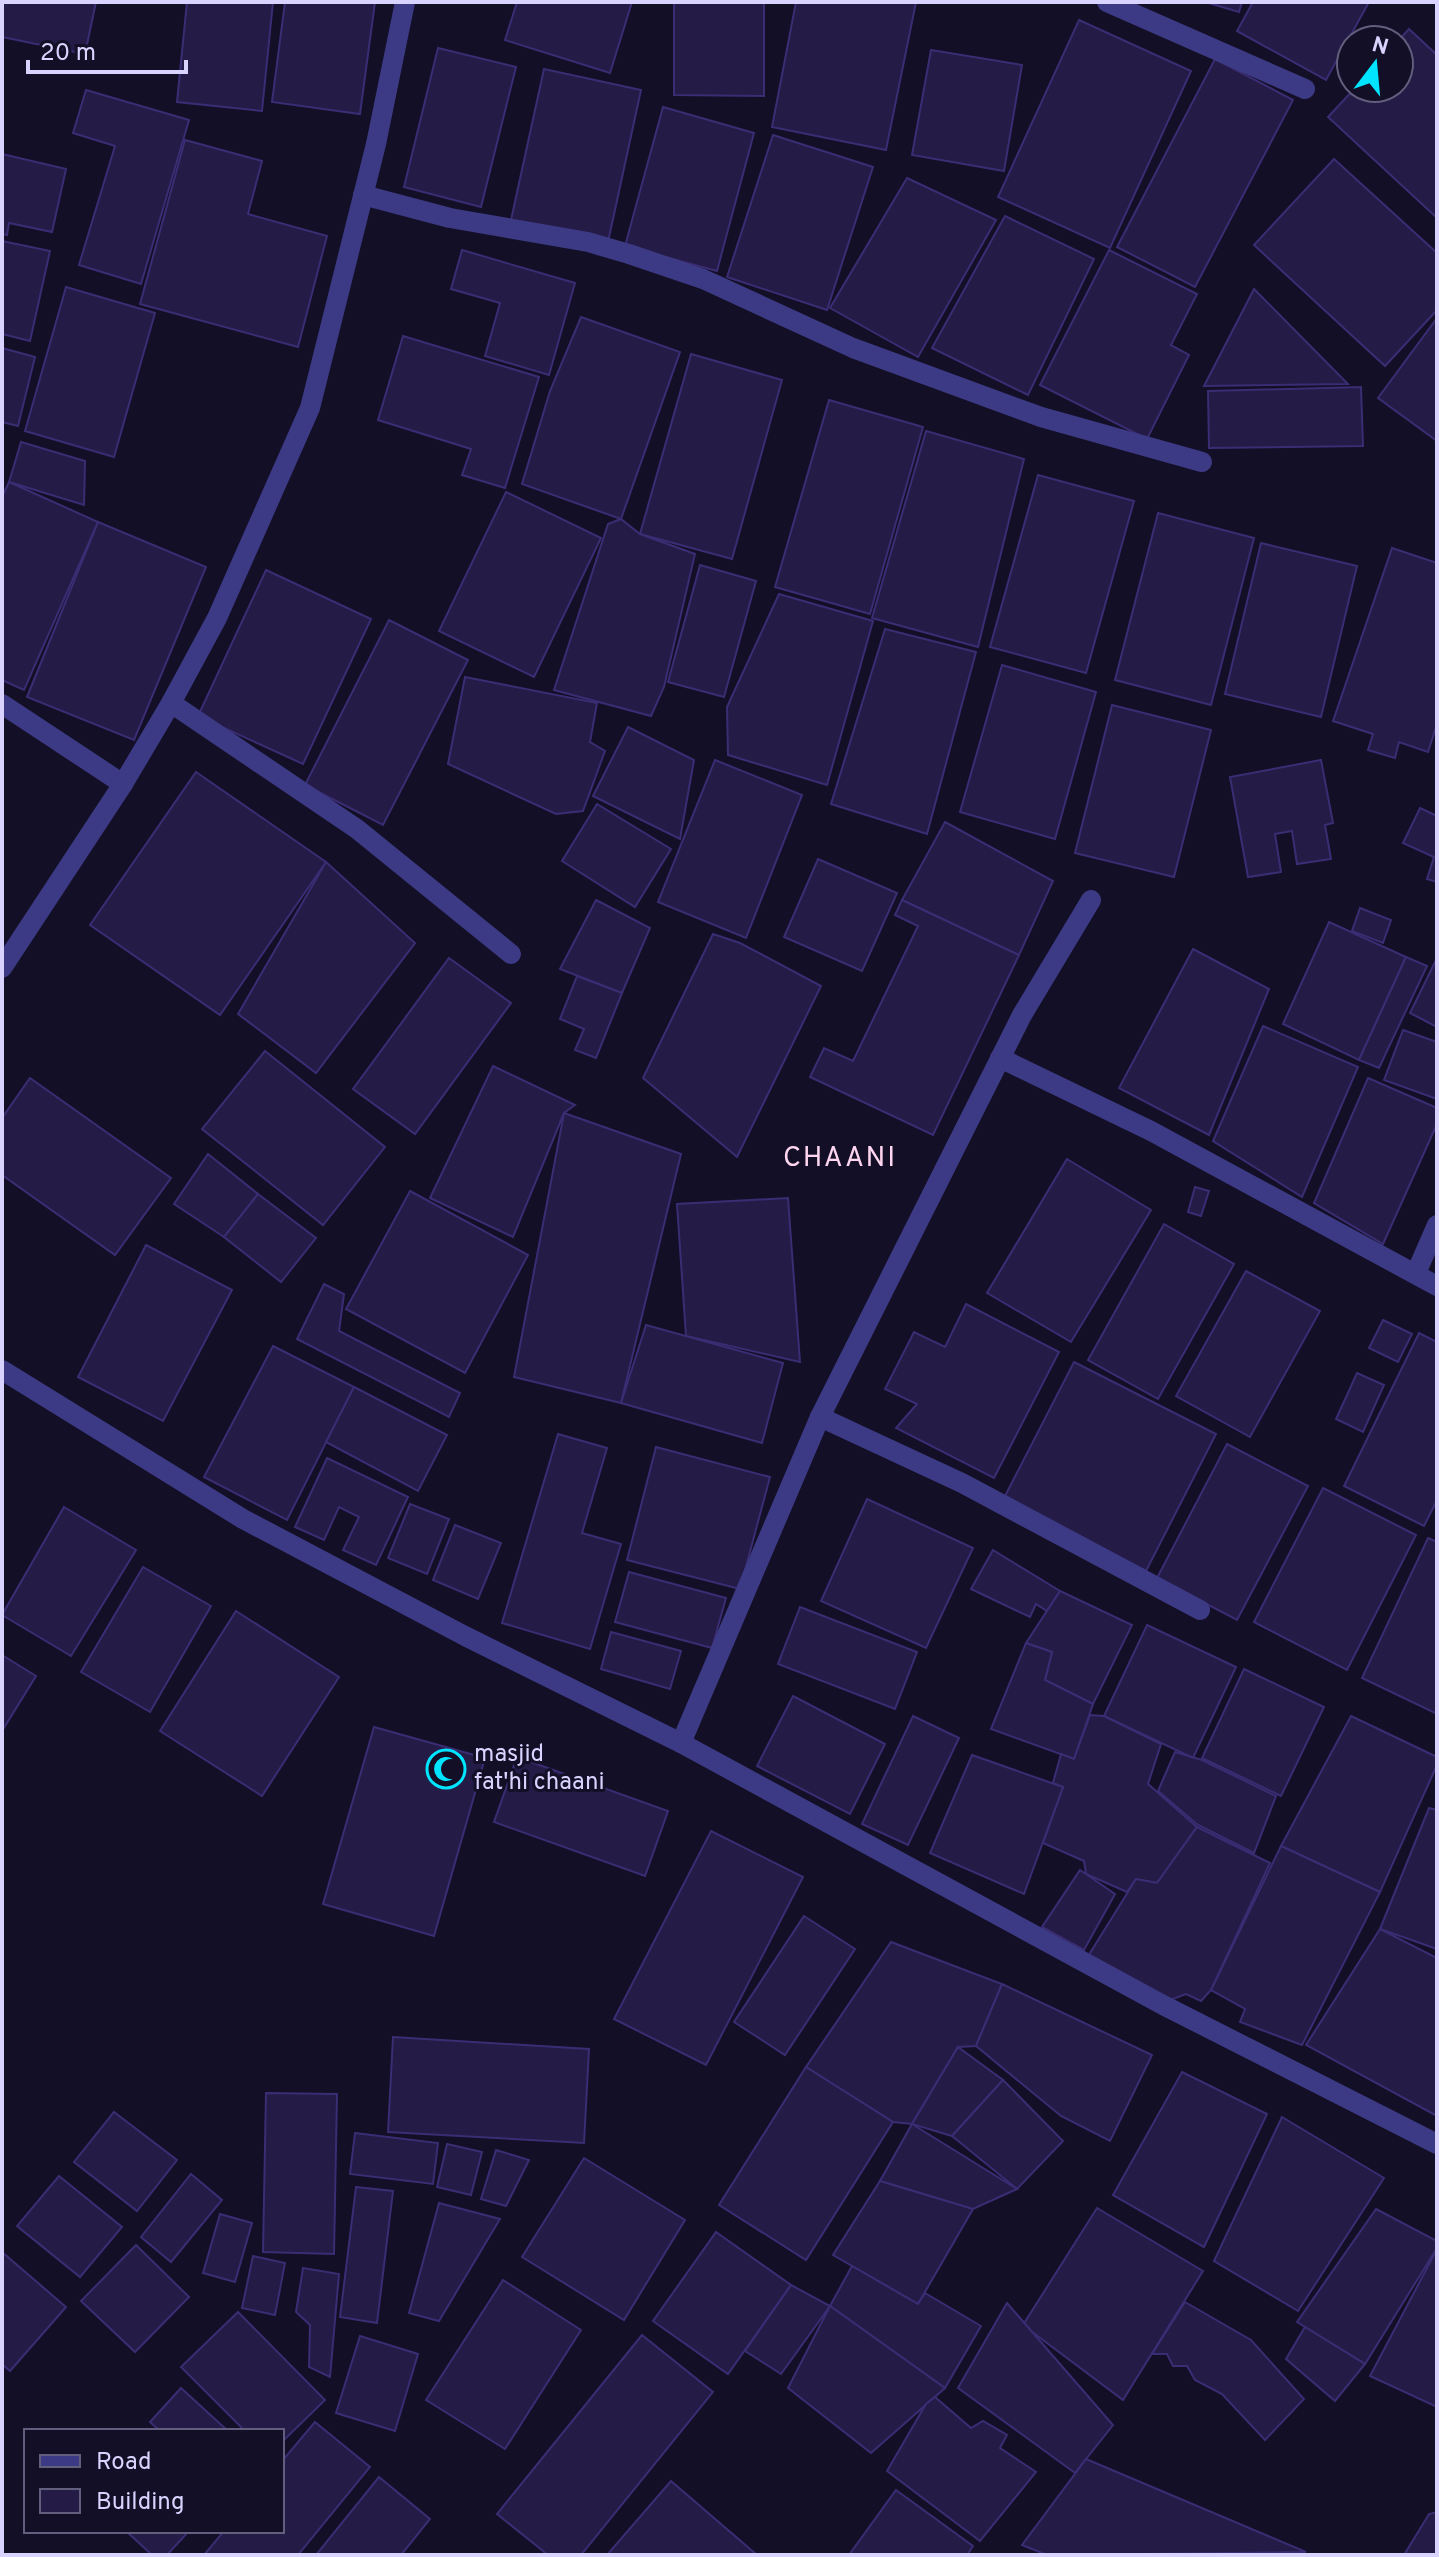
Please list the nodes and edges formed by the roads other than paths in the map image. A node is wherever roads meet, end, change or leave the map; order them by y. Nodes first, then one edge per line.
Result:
1 (405, 2) edge
2 (1107, 2) edge
3 (1305, 89) dead end
4 (363, 195) junction
5 (1202, 462) dead end
6 (171, 703) junction
7 (2, 704) edge
8 (123, 784) junction
9 (1091, 900) dead end
10 (511, 954) dead end
11 (2, 968) edge
12 (1000, 1058) junction
13 (1437, 1225) edge
14 (1416, 1273) junction
15 (1437, 1286) edge
16 (2, 1370) edge
17 (820, 1417) junction
18 (1200, 1610) dead end
19 (681, 1743) junction
20 (1437, 2144) edge

1 - 4 street
2 - 3 street
4 - 5 street
4 - 6 street
6 - 8 street
6 - 10 street
7 - 8 street
8 - 11 street
9 - 12 street
12 - 14 street
12 - 17 street
13 - 14 street
14 - 15 street
16 - 19 street
17 - 18 street
17 - 19 street
19 - 20 street

